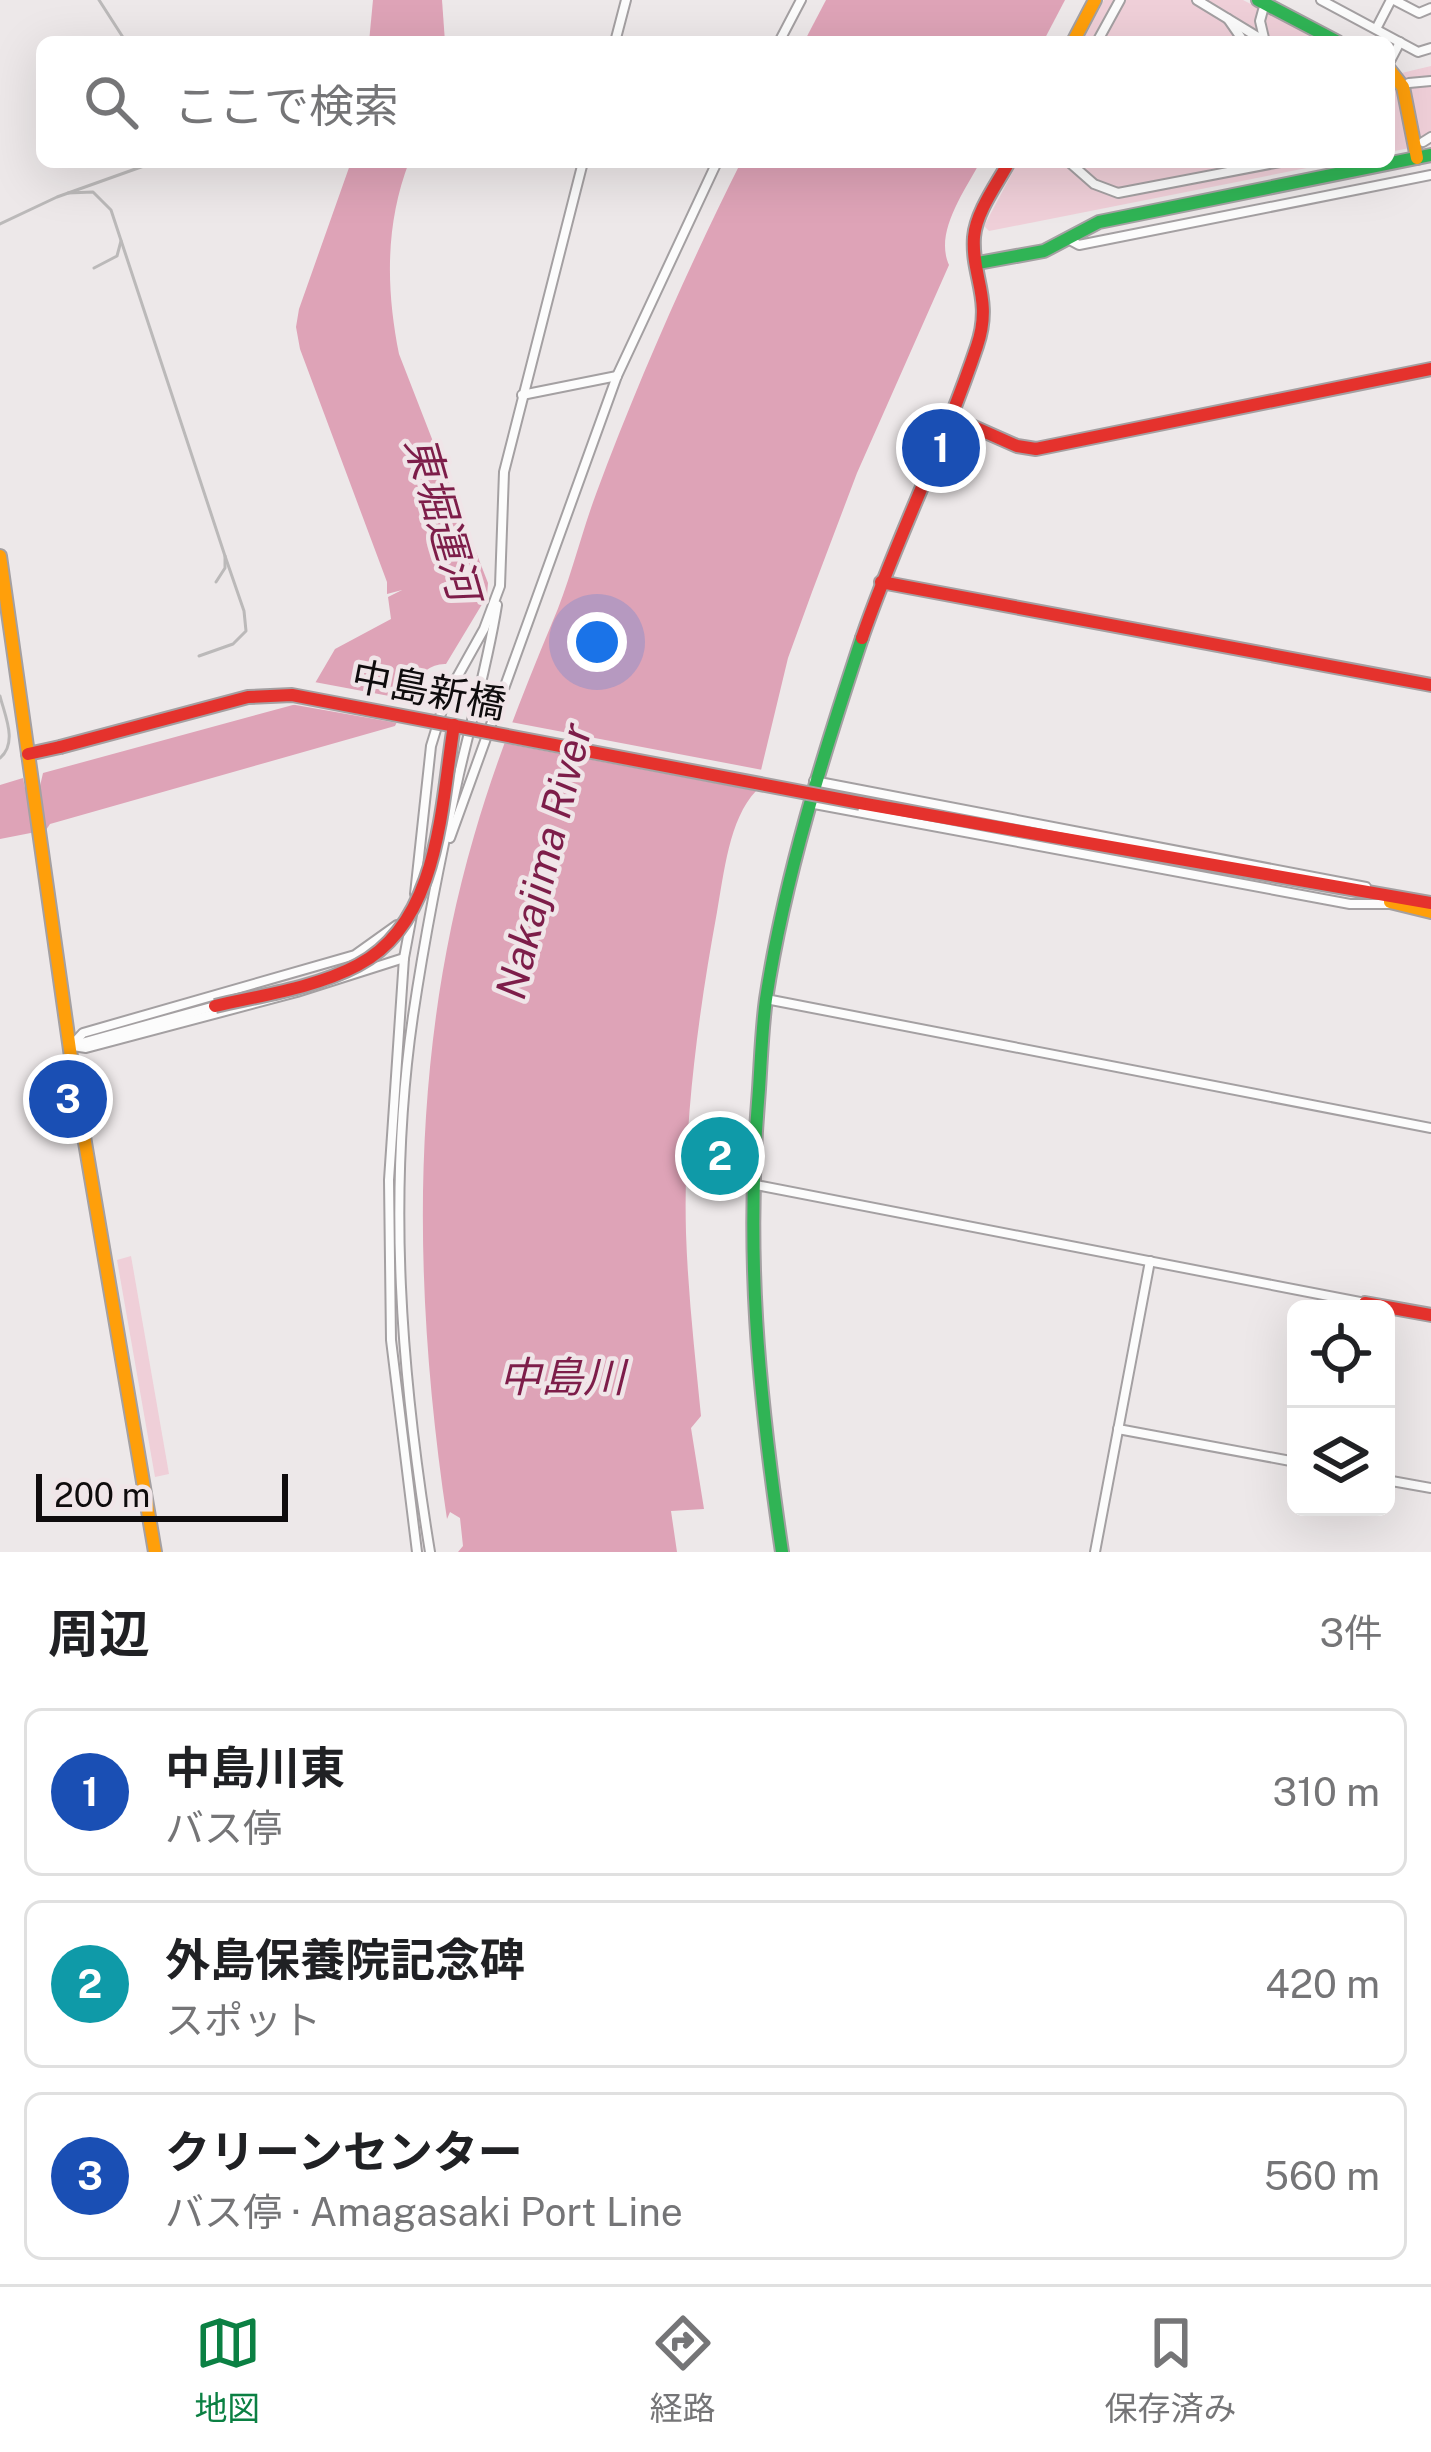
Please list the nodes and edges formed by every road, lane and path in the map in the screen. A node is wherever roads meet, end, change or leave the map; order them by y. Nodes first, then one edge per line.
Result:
1 (626, 0) edge
2 (801, 0) edge
3 (1095, 0) edge
4 (1120, 0) edge
5 (1196, 0) edge
6 (1321, 0) edge
7 (1393, 0) edge
8 (1270, 5) edge
9 (1431, 8) edge
10 (1223, 14) junction
11 (1376, 29) junction
12 (617, 36) edge
13 (782, 36) edge
14 (1076, 36) edge
15 (1100, 36) edge
16 (1240, 36) edge
17 (1258, 36) edge
18 (1263, 36) edge
19 (1327, 36) edge
20 (1389, 36) edge
21 (1395, 39) edge
22 (1400, 42) junction
23 (1431, 48) edge
24 (1395, 53) edge
25 (1395, 75) edge
26 (1431, 81) edge
27 (1409, 83) dead end
28 (1424, 156) edge
29 (581, 168) edge
30 (714, 168) edge
31 (1006, 168) edge
32 (1076, 168) edge
33 (1235, 168) edge
34 (1248, 168) edge
35 (1365, 168) edge
36 (1232, 171) junction
37 (1431, 175) edge
38 (1066, 238) junction
39 (978, 263) junction
40 (1431, 369) edge
41 (617, 376) junction
42 (522, 395) junction
43 (947, 415) junction
44 (0, 556) edge
45 (881, 582) junction
46 (500, 586) junction
47 (1431, 685) edge
48 (454, 724) junction
49 (28, 754) junction
50 (814, 781) junction
51 (807, 803) junction
52 (438, 873) junction
53 (414, 899) junction
54 (1394, 900) junction
55 (1431, 908) edge
56 (371, 946) junction
57 (404, 958) junction
58 (373, 970) junction
59 (766, 999) junction
60 (215, 1006) joint
61 (71, 1046) junction
62 (1431, 1128) edge
63 (752, 1184) junction
64 (1150, 1262) junction
65 (1336, 1300) edge
66 (1395, 1310) edge
67 (1431, 1315) edge
68 (1118, 1429) junction
69 (1287, 1460) edge
70 (1395, 1482) edge
71 (1431, 1488) edge
72 (155, 1552) edge
73 (417, 1552) edge
74 (430, 1552) edge
75 (782, 1552) edge
76 (1095, 1552) edge

1 - 12 street
2 - 13 street
3 - 14 street
4 - 15 street
5 - 10 street
6 - 11 street
7 - 9 street
7 - 11 street
8 - 18 street
8 - 19 street
10 - 16 street
10 - 17 street
11 - 20 street
21 - 22 street
22 - 23 street
22 - 24 street
25 - 28 street
26 - 27 street
29 - 42 street
30 - 41 street
31 - 39 street
32 - 36 street
33 - 36 street
34 - 36 street
35 - 38 street
37 - 38 street
38 - 39 street
39 - 43 street
40 - 43 street
41 - 42 street
41 - 52 street
42 - 46 street
43 - 45 street
44 - 49 street
45 - 47 street
45 - 50 street
46 - 52 street
46 - 53 street
48 - 49 street, 中島新橋, bridge
48 - 54 street, 中島新橋, bridge
48 - 60 street, bridge
49 - 61 street
50 - 51 street
50 - 54 street
51 - 54 street
51 - 59 street
52 - 74 street
53 - 56 street
53 - 57 street
54 - 55 street, 中島新橋
56 - 58 street
56 - 61 street
57 - 58 street
57 - 73 street
58 - 61 street
59 - 62 street
59 - 63 street
60 - 61 street
61 - 72 street
63 - 64 street
63 - 75 street
64 - 65 street
64 - 68 street
66 - 67 street
68 - 69 street
68 - 76 street
70 - 71 street

